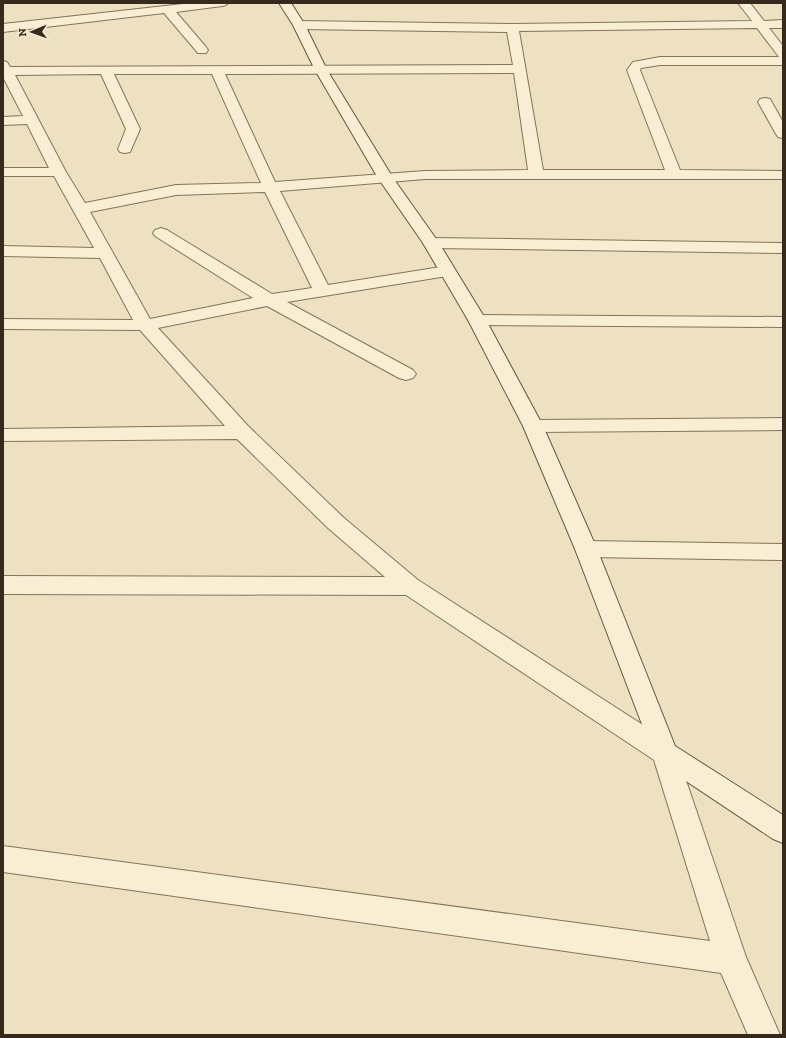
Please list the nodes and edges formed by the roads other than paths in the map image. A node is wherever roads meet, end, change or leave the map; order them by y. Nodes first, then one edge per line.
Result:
1 (222, 3) edge
2 (285, 3) edge
3 (744, 3) edge
4 (167, 9) junction
5 (760, 24) junction
6 (783, 24) edge
7 (299, 25) junction
8 (3, 28) edge
9 (512, 28) junction
10 (202, 50) dead end
11 (783, 54) edge
12 (783, 61) edge
13 (5, 68) edge
14 (520, 69) junction
15 (217, 70) junction
16 (321, 70) junction
17 (106, 71) junction
18 (765, 102) dead end
19 (32, 120) junction
20 (3, 121) edge
21 (783, 134) edge
22 (125, 149) dead end
23 (3, 172) edge
24 (59, 172) junction
25 (536, 174) junction
26 (674, 174) junction
27 (783, 175) edge
28 (386, 178) junction
29 (270, 187) junction
30 (81, 209) junction
31 (161, 233) dead end
32 (431, 243) junction
33 (783, 248) edge
34 (3, 251) edge
35 (105, 253) junction
36 (447, 271) junction
37 (323, 292) junction
38 (269, 300) junction
39 (477, 320) junction
40 (783, 322) edge
41 (3, 324) edge
42 (145, 325) junction
43 (406, 374) dead end
44 (783, 424) edge
45 (534, 426) junction
46 (242, 432) junction
47 (3, 435) edge
48 (586, 549) junction
49 (783, 552) edge
50 (3, 585) edge
51 (410, 586) junction
52 (665, 753) junction
53 (783, 830) edge
54 (3, 859) edge
55 (731, 959) junction
56 (764, 1035) edge

1 - 4 street
2 - 7 street
3 - 5 street
4 - 8 street
4 - 10 street
5 - 6 street
5 - 9 street
5 - 11 street
7 - 9 street
7 - 16 street
9 - 14 street
12 - 26 street
13 - 17 street
13 - 19 street
14 - 16 street
14 - 25 street
15 - 16 street
15 - 17 street
15 - 29 street
16 - 28 street
17 - 22 street
18 - 21 street
19 - 20 street
19 - 24 street
23 - 24 street
24 - 30 street
25 - 26 street
25 - 28 street
26 - 27 street
28 - 29 street
28 - 32 street
29 - 30 street
29 - 37 street
30 - 35 street
31 - 38 street
32 - 33 street
32 - 36 street
34 - 35 street
35 - 42 street
36 - 37 street
36 - 39 street
37 - 38 street
38 - 42 street
38 - 43 street
39 - 40 street
39 - 45 street
41 - 42 street
42 - 46 street
44 - 45 street
45 - 48 street
46 - 47 street
46 - 51 street
48 - 49 street
48 - 52 street
50 - 51 street
51 - 52 street
52 - 53 street
52 - 55 street
54 - 55 street
55 - 56 street

